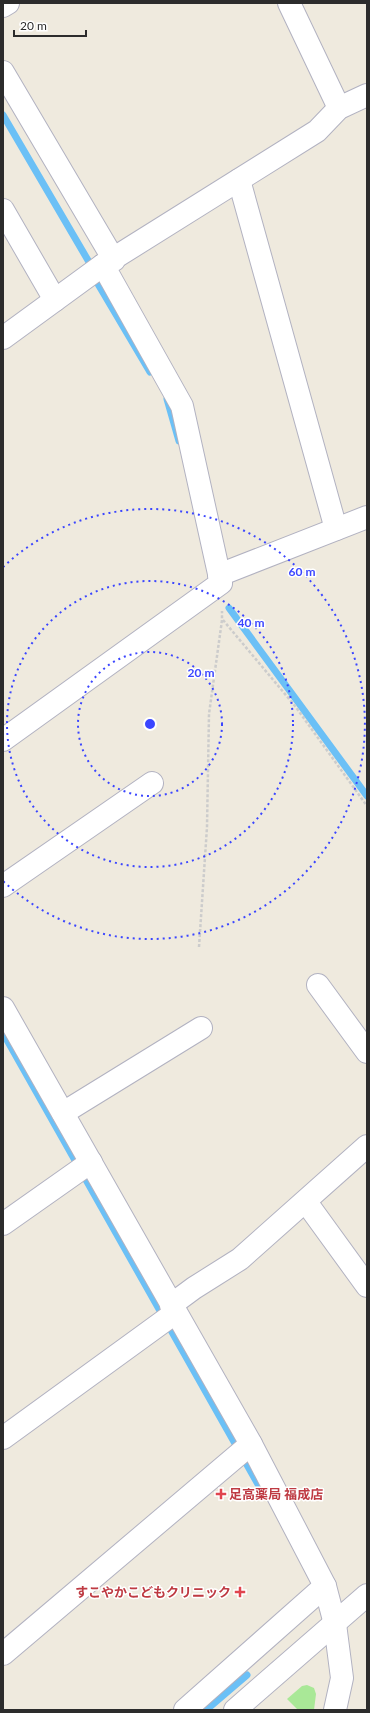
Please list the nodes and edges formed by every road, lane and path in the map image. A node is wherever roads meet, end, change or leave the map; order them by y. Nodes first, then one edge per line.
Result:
1 (8, 3) edge
2 (289, 3) edge
3 (3, 6) edge
4 (3, 72) edge
5 (367, 95) edge
6 (340, 108) junction
7 (239, 180) junction
8 (3, 210) edge
9 (108, 263) junction
10 (55, 300) junction
11 (3, 338) edge
12 (367, 517) edge
13 (336, 530) junction
14 (220, 578) junction
15 (222, 620) junction
16 (3, 740) edge
17 (152, 783) dead end
18 (367, 806) edge
19 (3, 886) edge
20 (199, 947) dead end
21 (318, 985) dead end
22 (3, 1008) edge
23 (201, 1028) dead end
24 (9, 1043) edge
25 (367, 1052) edge
26 (63, 1113) junction
27 (367, 1146) edge
28 (83, 1168) junction
29 (306, 1202) junction
30 (3, 1224) edge
31 (367, 1286) edge
32 (168, 1315) junction
33 (3, 1438) edge
34 (243, 1450) junction
35 (325, 1586) junction
36 (367, 1595) edge
37 (335, 1624) junction
38 (3, 1654) edge
39 (185, 1710) edge
40 (235, 1710) edge
41 (335, 1710) edge

1 - 3 street
2 - 6 street
4 - 9 street
5 - 6 street
6 - 7 street
7 - 9 street
7 - 13 street
8 - 10 street
9 - 10 street
9 - 14 street
10 - 11 street
12 - 13 street
13 - 14 street
14 - 15 path
14 - 16 street
15 - 18 path
15 - 20 path
17 - 19 street
21 - 25 street
22 - 24 street
23 - 26 street
24 - 26 street
26 - 28 street
27 - 29 street
28 - 30 street
28 - 32 street
29 - 31 street
29 - 32 street
32 - 33 street
32 - 34 street
34 - 35 street
34 - 38 street
35 - 37 street
35 - 39 street
36 - 37 street
37 - 40 street
37 - 41 street

